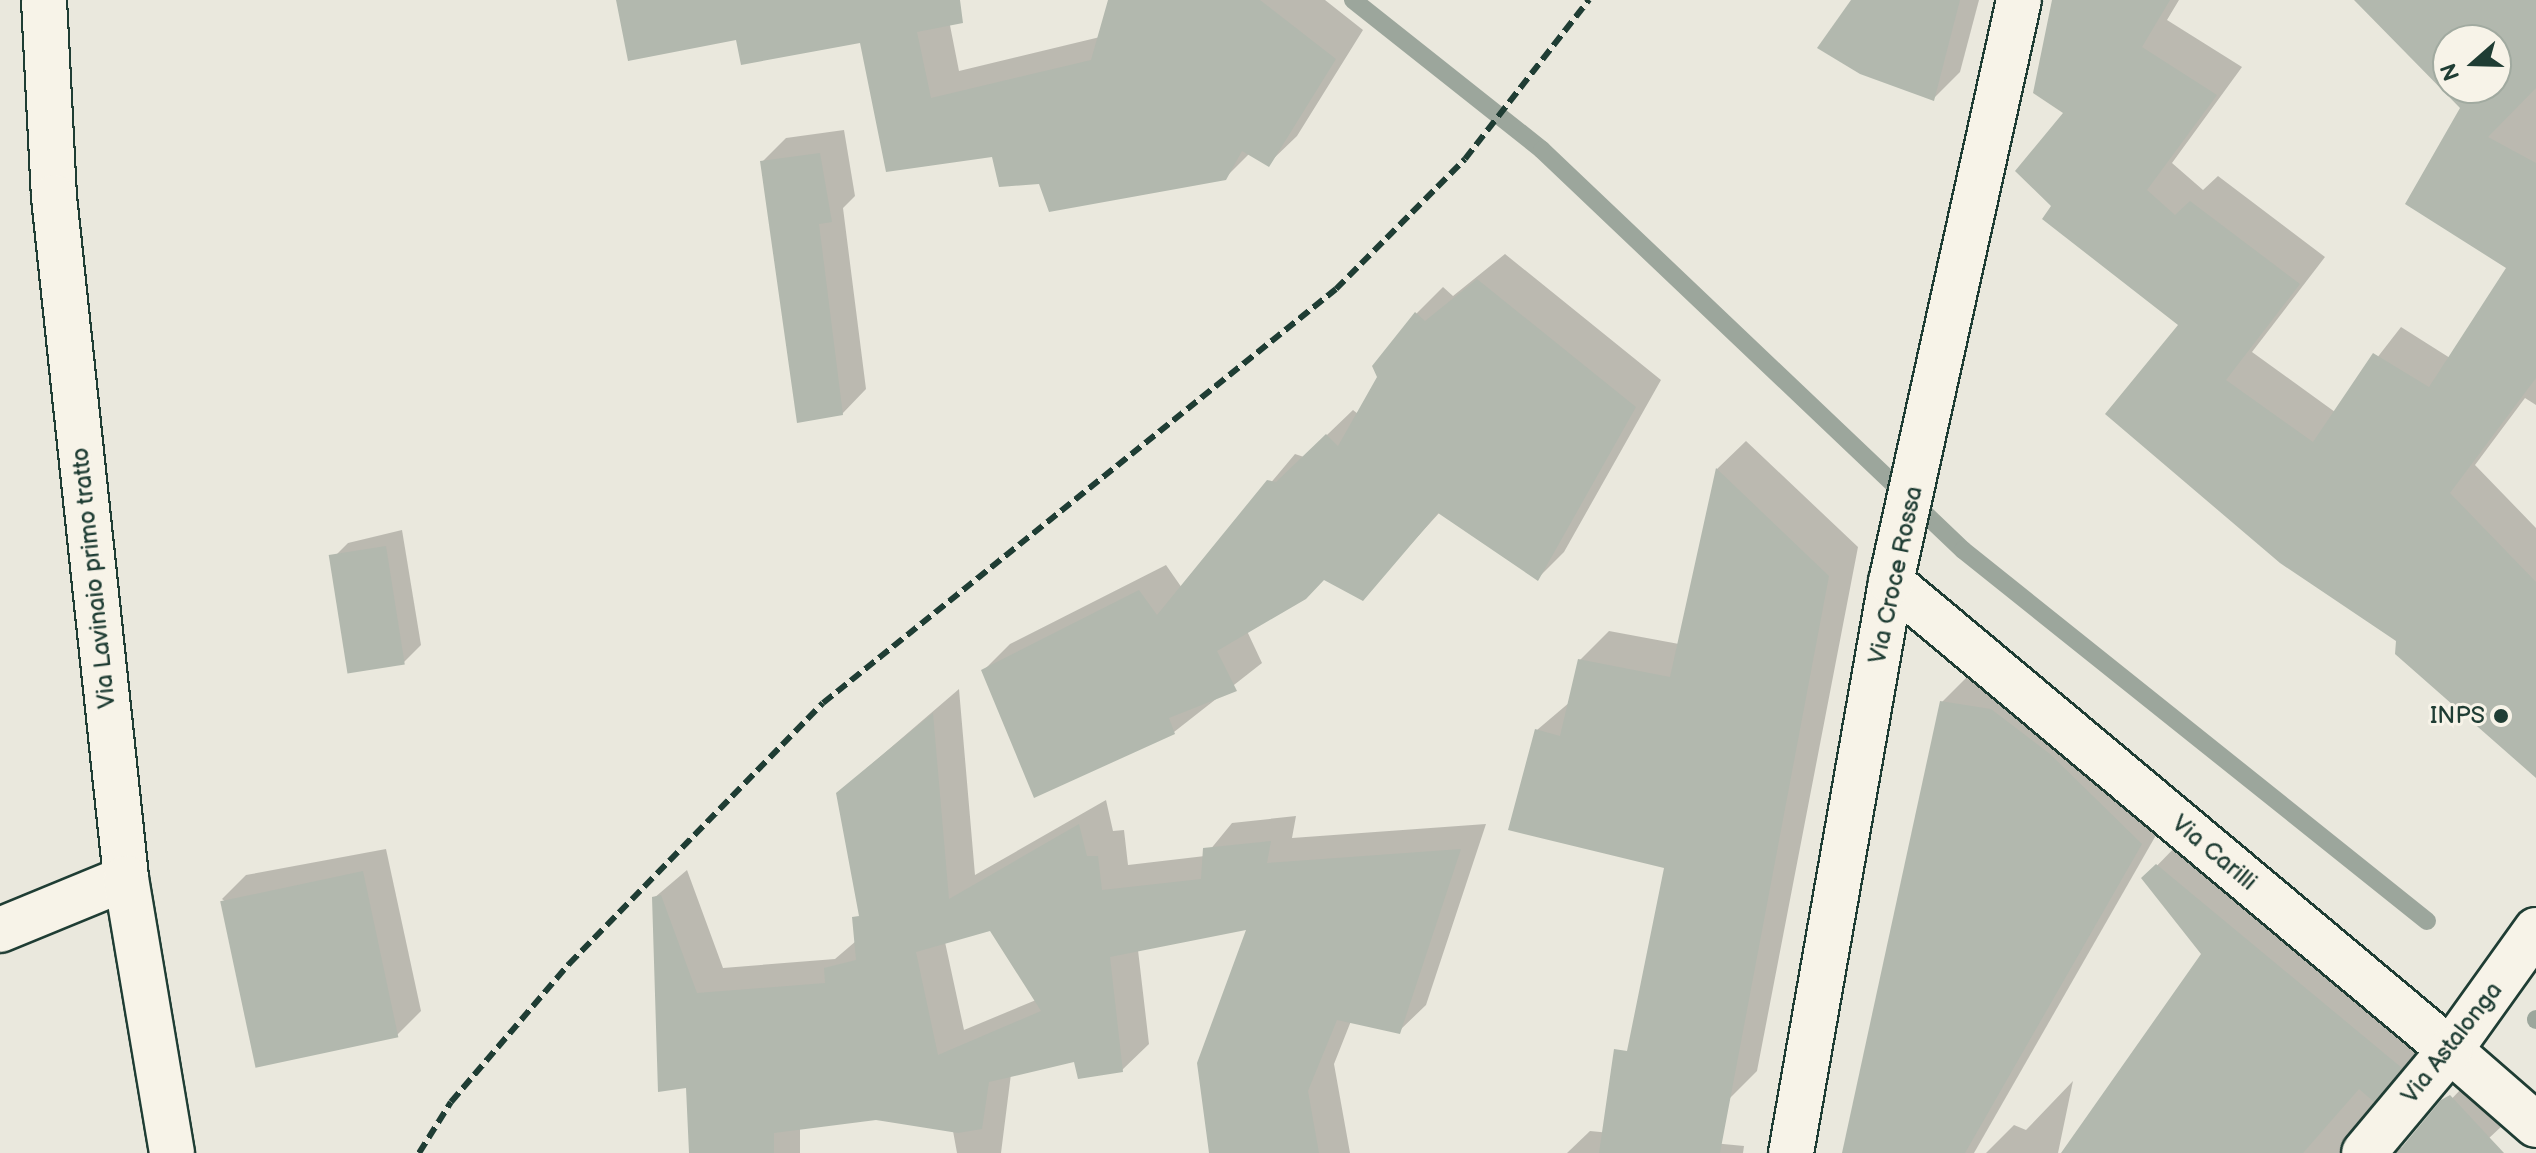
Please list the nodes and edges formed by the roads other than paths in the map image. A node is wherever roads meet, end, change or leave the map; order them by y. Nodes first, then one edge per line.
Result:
1 (44, 0) edge
2 (2019, 0) edge
3 (1895, 566) junction
4 (126, 878) junction
5 (0, 930) edge
6 (2536, 930) edge
7 (2450, 1050) junction
8 (2536, 1125) edge
9 (172, 1153) edge
10 (1791, 1153) edge
11 (2364, 1153) edge

1 - 4 main road, Via Lavinaio primo tratto
2 - 3 main road, Via Croce Rossa
3 - 7 main road, Via Carilli
3 - 10 main road, Via Croce Rossa
4 - 5 main road
4 - 9 main road, Via Lavinaio primo tratto
6 - 7 main road, Via Astalonga
7 - 8 main road, Via Carilli
7 - 11 main road, Via Astalonga

